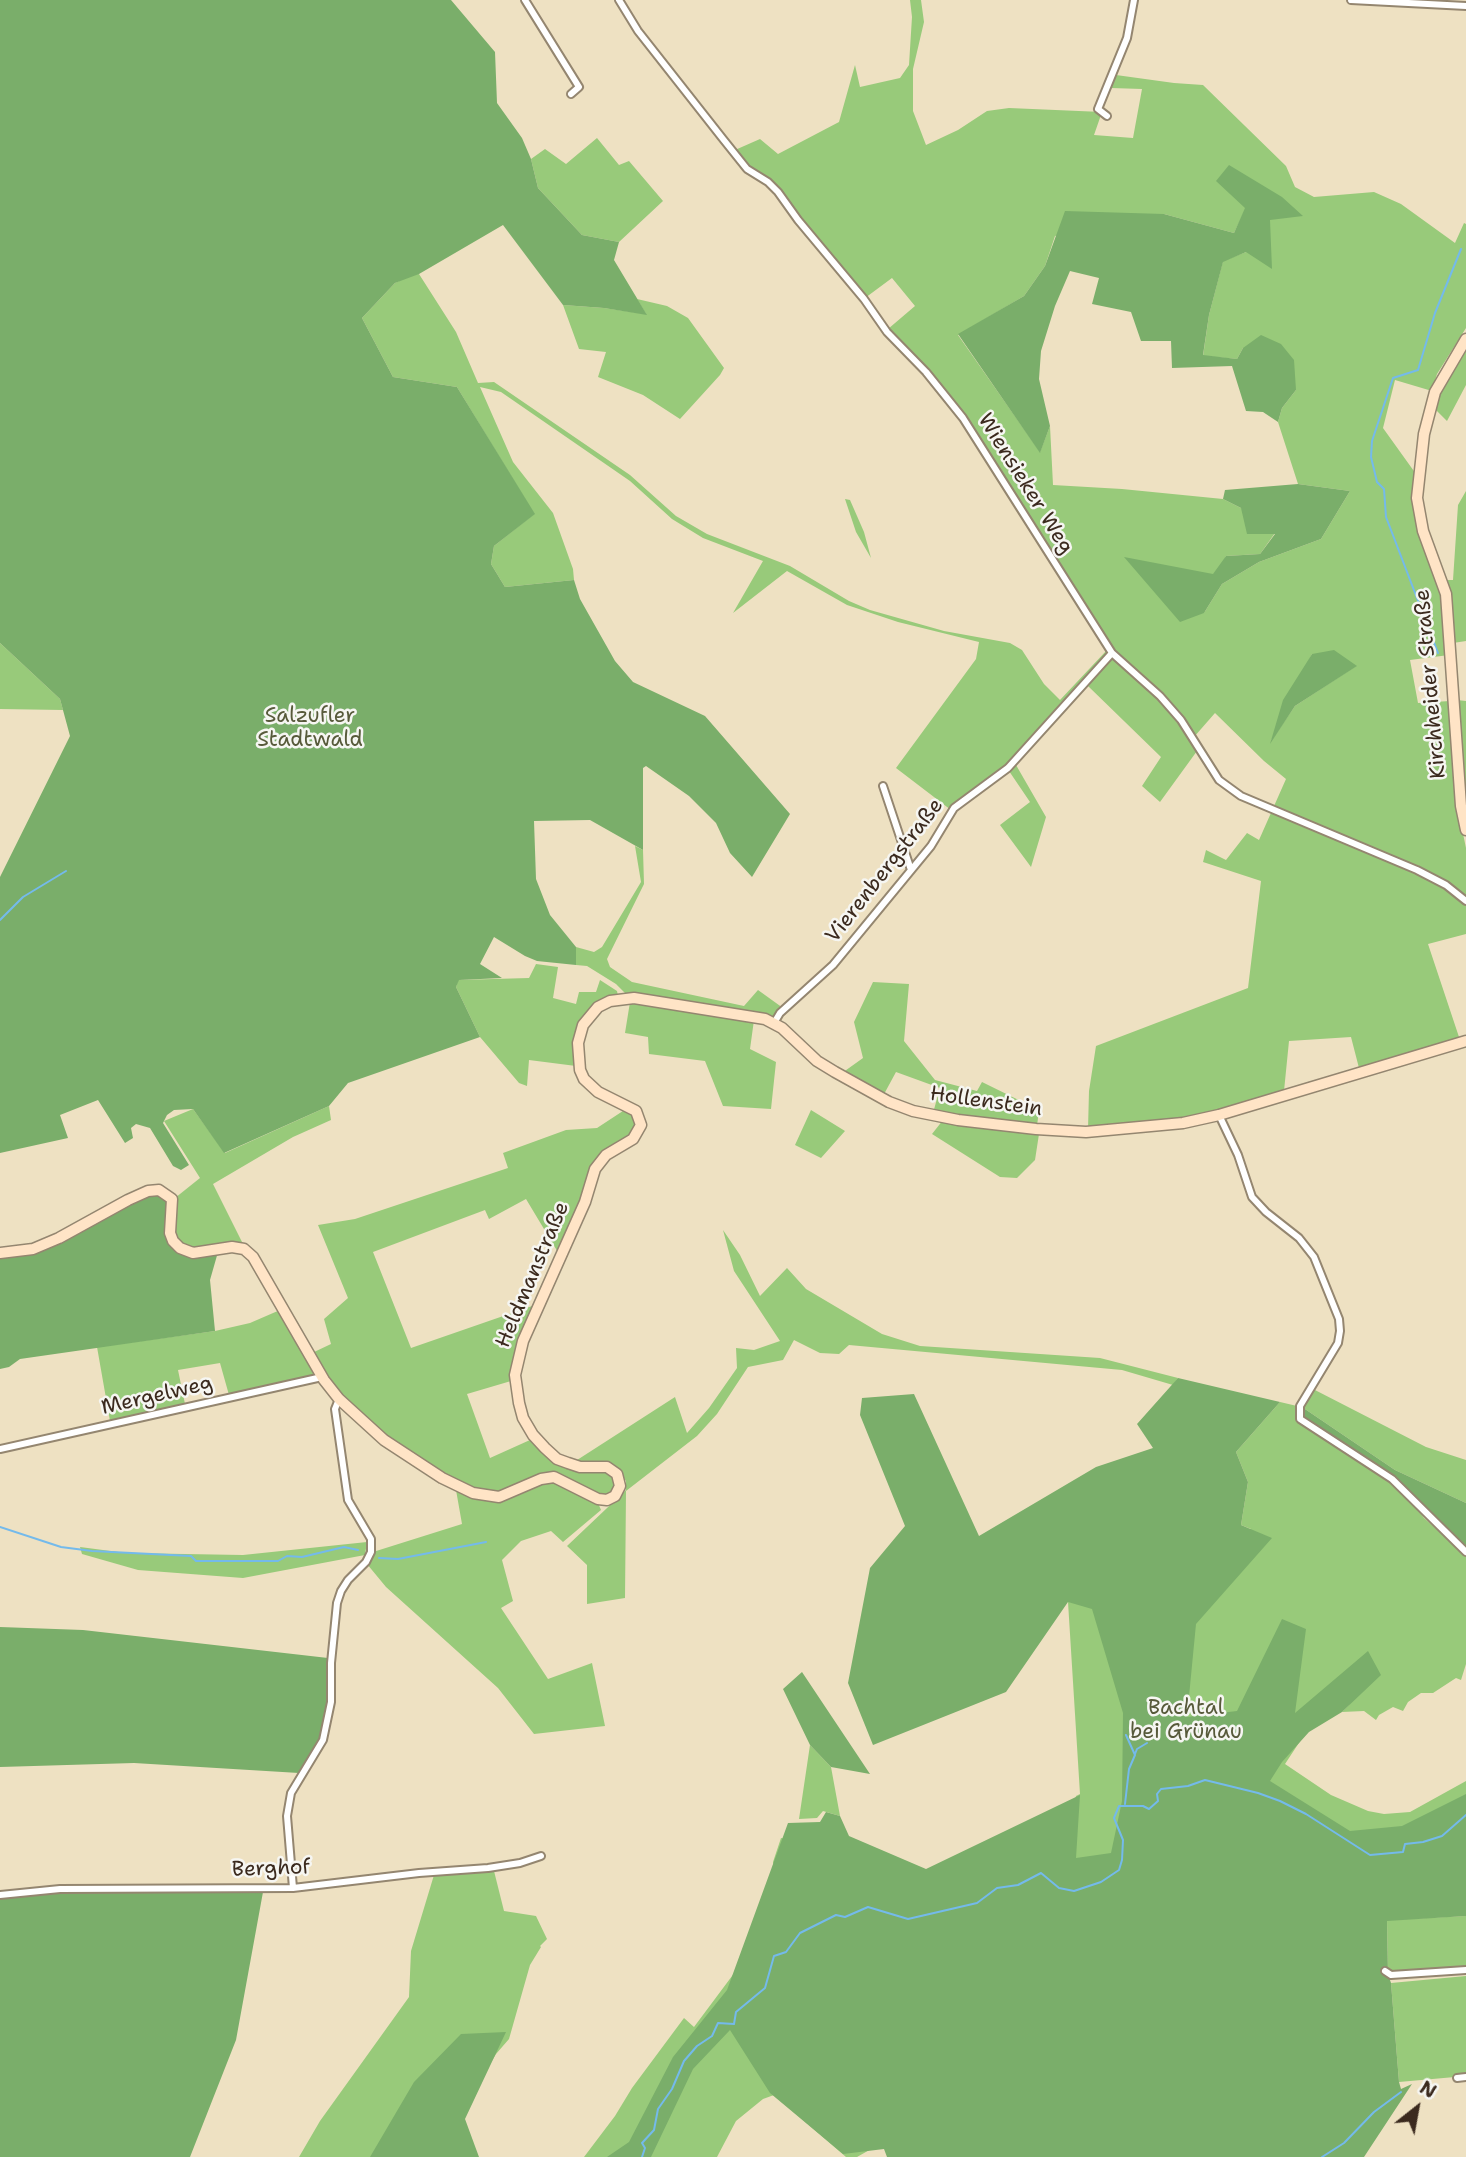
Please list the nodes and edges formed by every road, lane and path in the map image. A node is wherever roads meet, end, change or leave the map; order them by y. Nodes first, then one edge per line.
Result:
1 (525, 0) edge
2 (619, 0) edge
3 (1134, 0) edge
4 (1351, 0) edge
5 (1466, 6) edge
6 (571, 94) dead end
7 (1107, 116) dead end
8 (1466, 339) edge
9 (1112, 653) junction
10 (883, 786) dead end
11 (1466, 830) edge
12 (911, 870) junction
13 (1466, 901) edge
14 (774, 1023) junction
15 (1466, 1041) edge
16 (584, 1079) joint
17 (1219, 1115) junction
18 (0, 1253) edge
19 (322, 1377) junction
20 (339, 1399) junction
21 (0, 1449) edge
22 (1466, 1552) edge
23 (541, 1856) dead end
24 (293, 1888) junction
25 (0, 1895) edge
26 (1466, 1970) edge
27 (1385, 1971) dead end
28 (1466, 2077) edge
29 (1457, 2078) dead end

1 - 6 street
2 - 9 street, Wiensieker Weg
3 - 7 street
4 - 5 street
8 - 11 main road, Kirchheider Straße
9 - 12 street, Vierenbergstraße
9 - 13 street, Wiensieker Weg
10 - 12 street
12 - 14 street, Vierenbergstraße
14 - 16 main road, Hollenstein
14 - 17 main road, Hollenstein
15 - 17 main road, Hollenstein
16 - 20 main road, Heldmanstraße
17 - 22 street
18 - 19 main road, Heldmanstraße
19 - 20 main road, Heldmanstraße
19 - 21 street, Mergelweg
20 - 24 street
23 - 24 street, Berghof
24 - 25 street, Berghof
26 - 27 street
28 - 29 street

